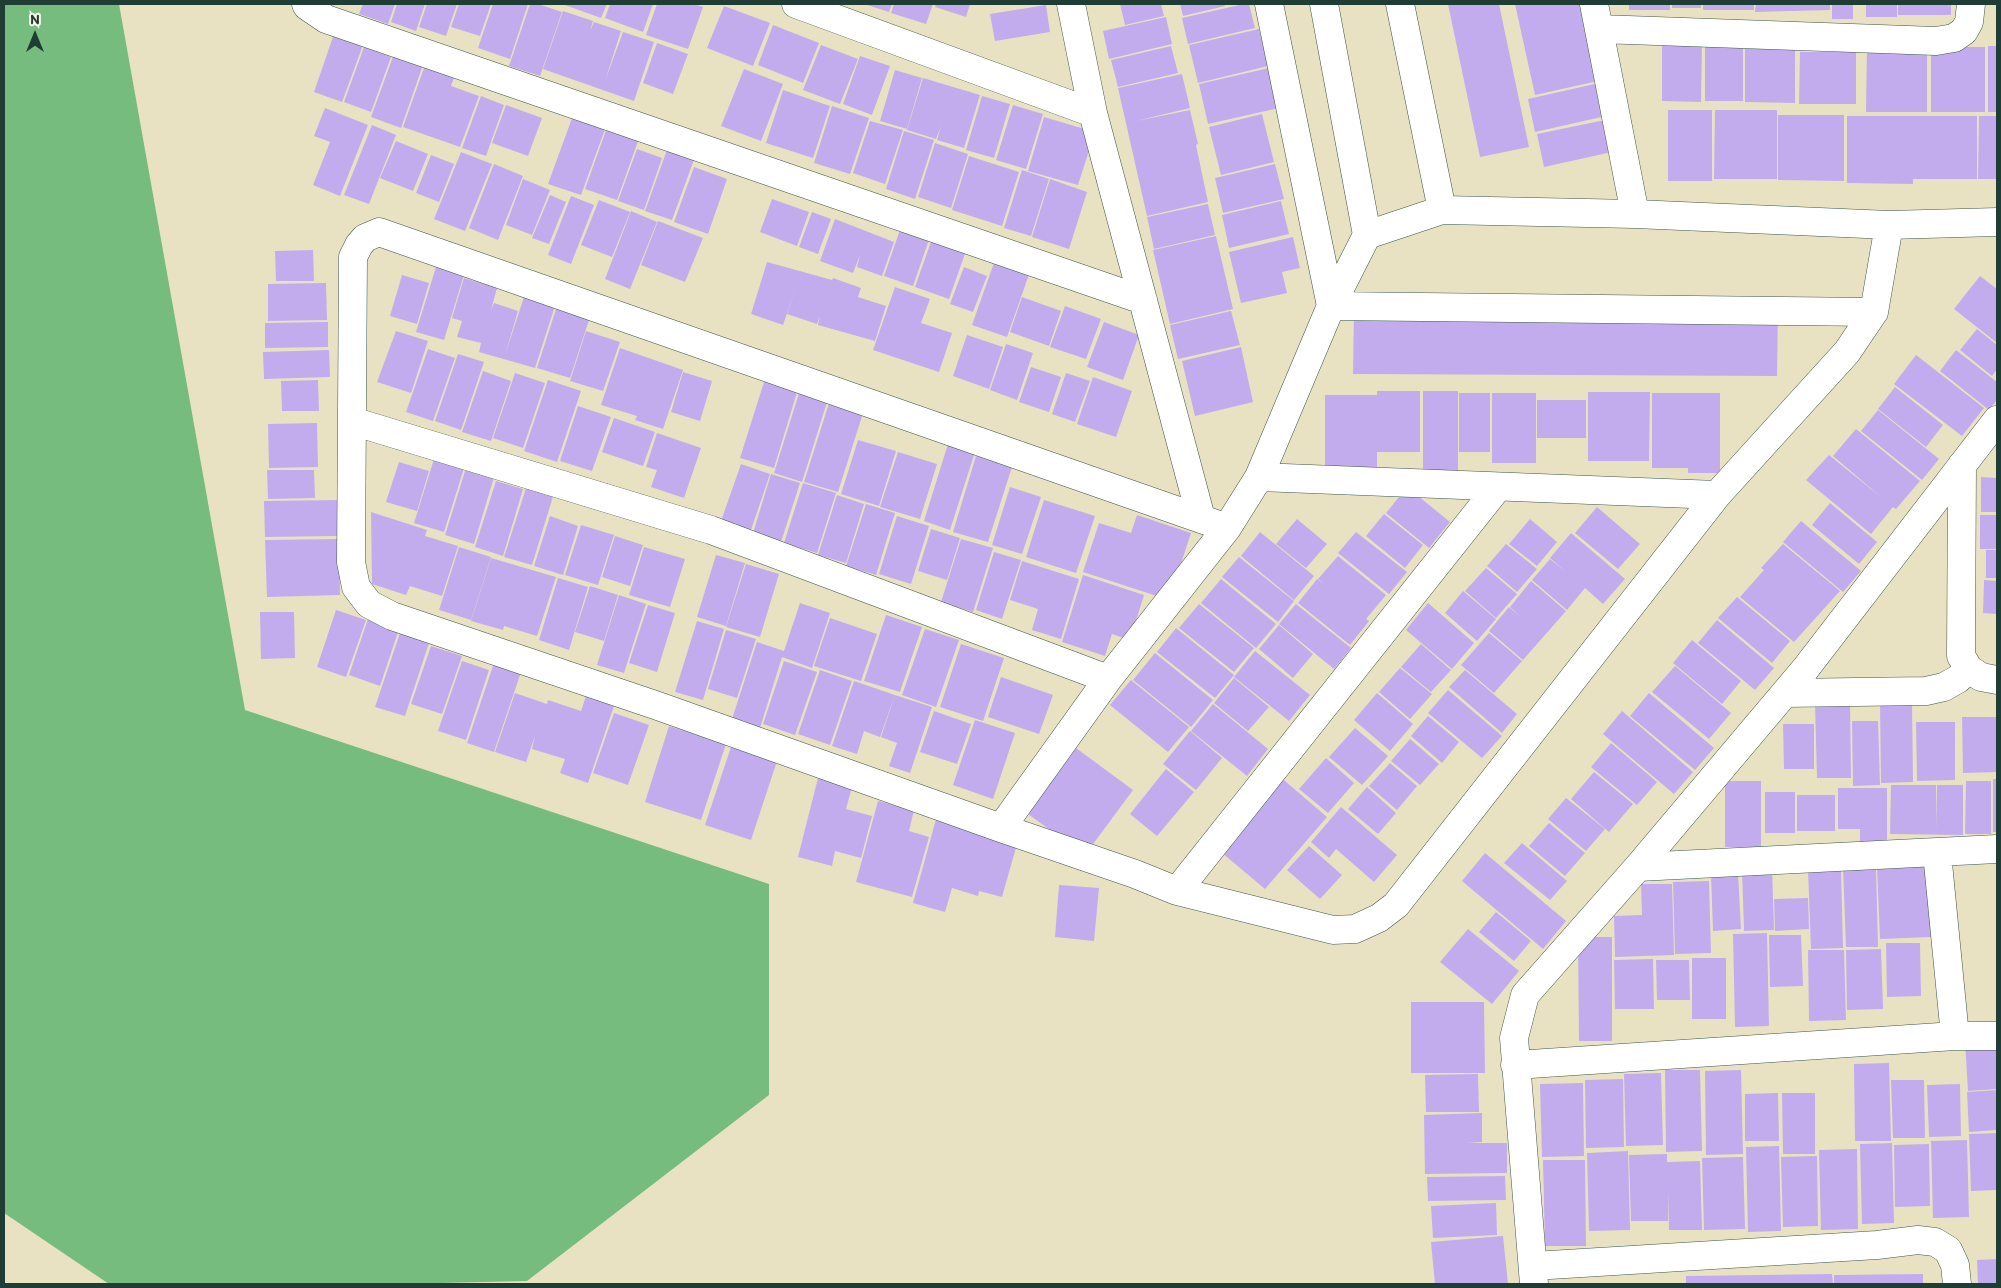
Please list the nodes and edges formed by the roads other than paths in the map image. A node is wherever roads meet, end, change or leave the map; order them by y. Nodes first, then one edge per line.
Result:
1 (306, 4) edge
2 (796, 4) edge
3 (1071, 4) edge
4 (1269, 4) edge
5 (1324, 4) edge
6 (1400, 4) edge
7 (1971, 4) edge
8 (1597, 16) edge
9 (1093, 113) junction
10 (1442, 210) junction
11 (1635, 214) junction
12 (1997, 222) edge
13 (1889, 225) junction
14 (1366, 235) junction
15 (1143, 300) junction
16 (1331, 306) junction
17 (1874, 312) junction
18 (1997, 420) edge
19 (352, 421) junction
20 (1962, 465) junction
21 (1259, 477) junction
22 (1498, 487) junction
23 (1717, 495) junction
24 (1201, 518) junction
25 (1227, 528) junction
26 (1969, 669) junction
27 (1108, 679) junction
28 (1997, 680) edge
29 (1784, 693) junction
30 (1001, 828) junction
31 (1997, 849) edge
32 (1937, 853) junction
33 (1638, 867) junction
34 (1177, 891) junction
35 (1955, 1036) junction
36 (1997, 1036) edge
37 (1515, 1065) junction
38 (1533, 1275) edge
39 (1957, 1284) edge

1 - 15 street
2 - 9 street
3 - 9 street
4 - 16 street
5 - 14 street
6 - 10 street
7 - 8 street
8 - 11 street
9 - 15 street
10 - 11 street
10 - 14 street
11 - 13 street
12 - 13 street
13 - 17 street
14 - 16 street
15 - 24 street
16 - 17 street
16 - 21 street
17 - 23 street
18 - 20 street
19 - 24 street
19 - 27 street
19 - 30 street
20 - 26 street
20 - 29 street
21 - 22 street
21 - 25 street
22 - 23 street
22 - 34 street
23 - 34 street
24 - 25 street
25 - 27 street
26 - 28 street
26 - 29 street
27 - 30 street
29 - 33 street
30 - 34 street
31 - 32 street
32 - 33 street
32 - 35 street
33 - 37 street
35 - 36 street
35 - 37 street
37 - 38 street
38 - 39 street

